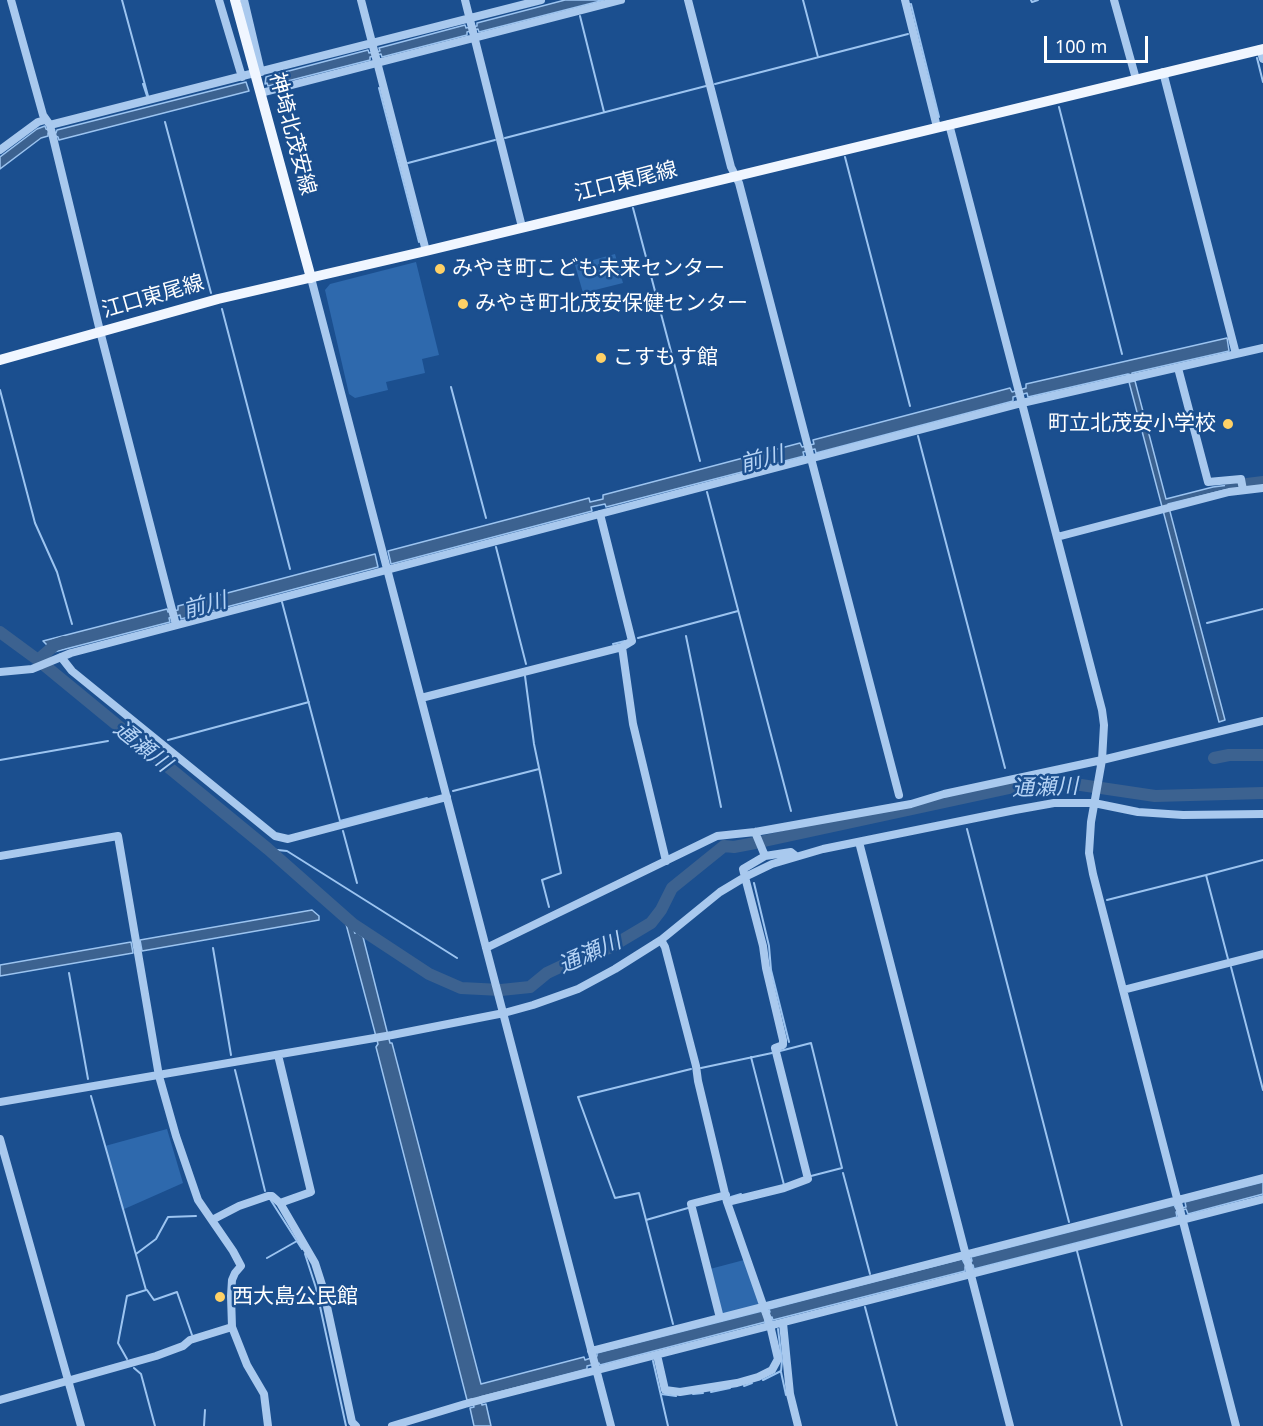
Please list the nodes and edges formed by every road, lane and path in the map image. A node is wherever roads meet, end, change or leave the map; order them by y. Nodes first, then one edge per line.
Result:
1 (11, 0) edge
2 (219, 0) edge
3 (235, 0) edge
4 (244, 0) edge
5 (361, 0) edge
6 (465, 0) edge
7 (541, 0) edge
8 (621, 0) edge
9 (688, 0) edge
10 (905, 0) edge
11 (1114, 0) edge
12 (472, 28) junction
13 (1262, 52) edge
14 (375, 53) junction
15 (1163, 72) junction
16 (258, 73) junction
17 (242, 77) junction
18 (1136, 79) junction
19 (261, 93) junction
20 (949, 124) junction
21 (937, 127) junction
22 (50, 128) junction
23 (0, 150) edge
24 (735, 175) junction
25 (522, 227) junction
26 (426, 251) junction
27 (311, 278) junction
28 (100, 332) junction
29 (1263, 348) edge
30 (1236, 354) junction
31 (0, 360) edge
32 (1178, 368) junction
33 (1020, 396) junction
34 (809, 451) junction
35 (1242, 487) junction
36 (1263, 488) edge
37 (600, 514) junction
38 (1057, 537) junction
39 (386, 571) junction
40 (174, 618) junction
41 (622, 647) junction
42 (58, 658) junction
43 (0, 672) edge
44 (421, 698) junction
45 (1263, 721) edge
46 (1102, 760) junction
47 (899, 795) dead end
48 (447, 797) junction
49 (1095, 800) junction
50 (1263, 814) edge
51 (756, 833) junction
52 (859, 842) junction
53 (765, 855) junction
54 (0, 856) edge
55 (796, 856) junction
56 (666, 861) junction
57 (745, 877) junction
58 (661, 940) junction
59 (486, 948) junction
60 (1263, 954) edge
61 (1123, 990) junction
62 (504, 1013) junction
63 (278, 1055) junction
64 (159, 1076) junction
65 (0, 1102) edge
66 (0, 1139) edge
67 (1263, 1178) edge
68 (727, 1199) junction
69 (1263, 1199) edge
70 (280, 1203) junction
71 (1180, 1210) junction
72 (212, 1220) junction
73 (968, 1264) junction
74 (767, 1316) junction
75 (720, 1318) junction
76 (783, 1323) junction
77 (232, 1327) junction
78 (592, 1352) junction
79 (657, 1355) junction
80 (596, 1370) junction
81 (68, 1381) junction
82 (0, 1400) edge
83 (81, 1426) edge
84 (268, 1426) edge
85 (356, 1426) edge
86 (392, 1426) edge
87 (611, 1426) edge
88 (798, 1426) edge
89 (1010, 1426) edge
90 (1236, 1426) edge

1 - 22 street
2 - 17 street
3 - 16 main road, 神埼北茂安線
4 - 16 street
5 - 14 street
6 - 12 street
7 - 12 street
8 - 12 street
9 - 24 street
10 - 21 street
11 - 18 street
12 - 14 street
12 - 14 street
12 - 25 street
13 - 15 main road, 江口東尾線
14 - 16 street
14 - 19 street
14 - 26 street
15 - 18 main road, 江口東尾線
15 - 30 street
16 - 17 street
16 - 19 main road, 神埼北茂安線
17 - 22 street
18 - 20 main road, 江口東尾線
19 - 27 main road, 神埼北茂安線
20 - 21 main road, 江口東尾線
20 - 33 street
21 - 24 main road, 江口東尾線
22 - 23 street
22 - 28 street
24 - 25 main road, 江口東尾線
24 - 34 street
25 - 26 main road, 江口東尾線
26 - 27 main road, 江口東尾線
27 - 28 main road, 江口東尾線
27 - 39 street
28 - 31 main road, 江口東尾線
28 - 40 street
29 - 30 street
30 - 32 street
32 - 33 street
32 - 35 street
33 - 34 street
33 - 38 street
34 - 37 street
34 - 47 street
35 - 36 street
35 - 38 street
37 - 39 street
37 - 41 street
38 - 46 street
39 - 40 street
39 - 44 street
40 - 42 street
41 - 44 street
41 - 56 street
42 - 43 street
42 - 48 street
44 - 48 street
45 - 46 street
46 - 49 street
46 - 51 street
48 - 59 street
49 - 50 street
49 - 52 street
49 - 61 street
51 - 53 street
51 - 56 street
52 - 55 street
52 - 73 street
53 - 55 street
53 - 57 street
54 - 64 street
55 - 57 street
56 - 59 street
57 - 58 street
57 - 68 street
58 - 62 street
58 - 68 street
59 - 62 street
60 - 61 street
61 - 71 street
62 - 63 street
62 - 78 street
63 - 64 street
63 - 70 street
64 - 65 street
64 - 72 street
66 - 81 street
67 - 71 street
68 - 74 street
68 - 75 street
69 - 71 street
70 - 72 street
70 - 85 street
71 - 73 street
71 - 73 street
71 - 90 street
72 - 77 street
73 - 74 street
73 - 76 street
73 - 89 street
74 - 75 street
74 - 76 street
74 - 79 street
74 - 79 street
75 - 78 street
76 - 88 street
77 - 81 street
77 - 84 street
78 - 80 street
79 - 80 street
80 - 86 street
80 - 87 street
81 - 82 street
81 - 83 street

